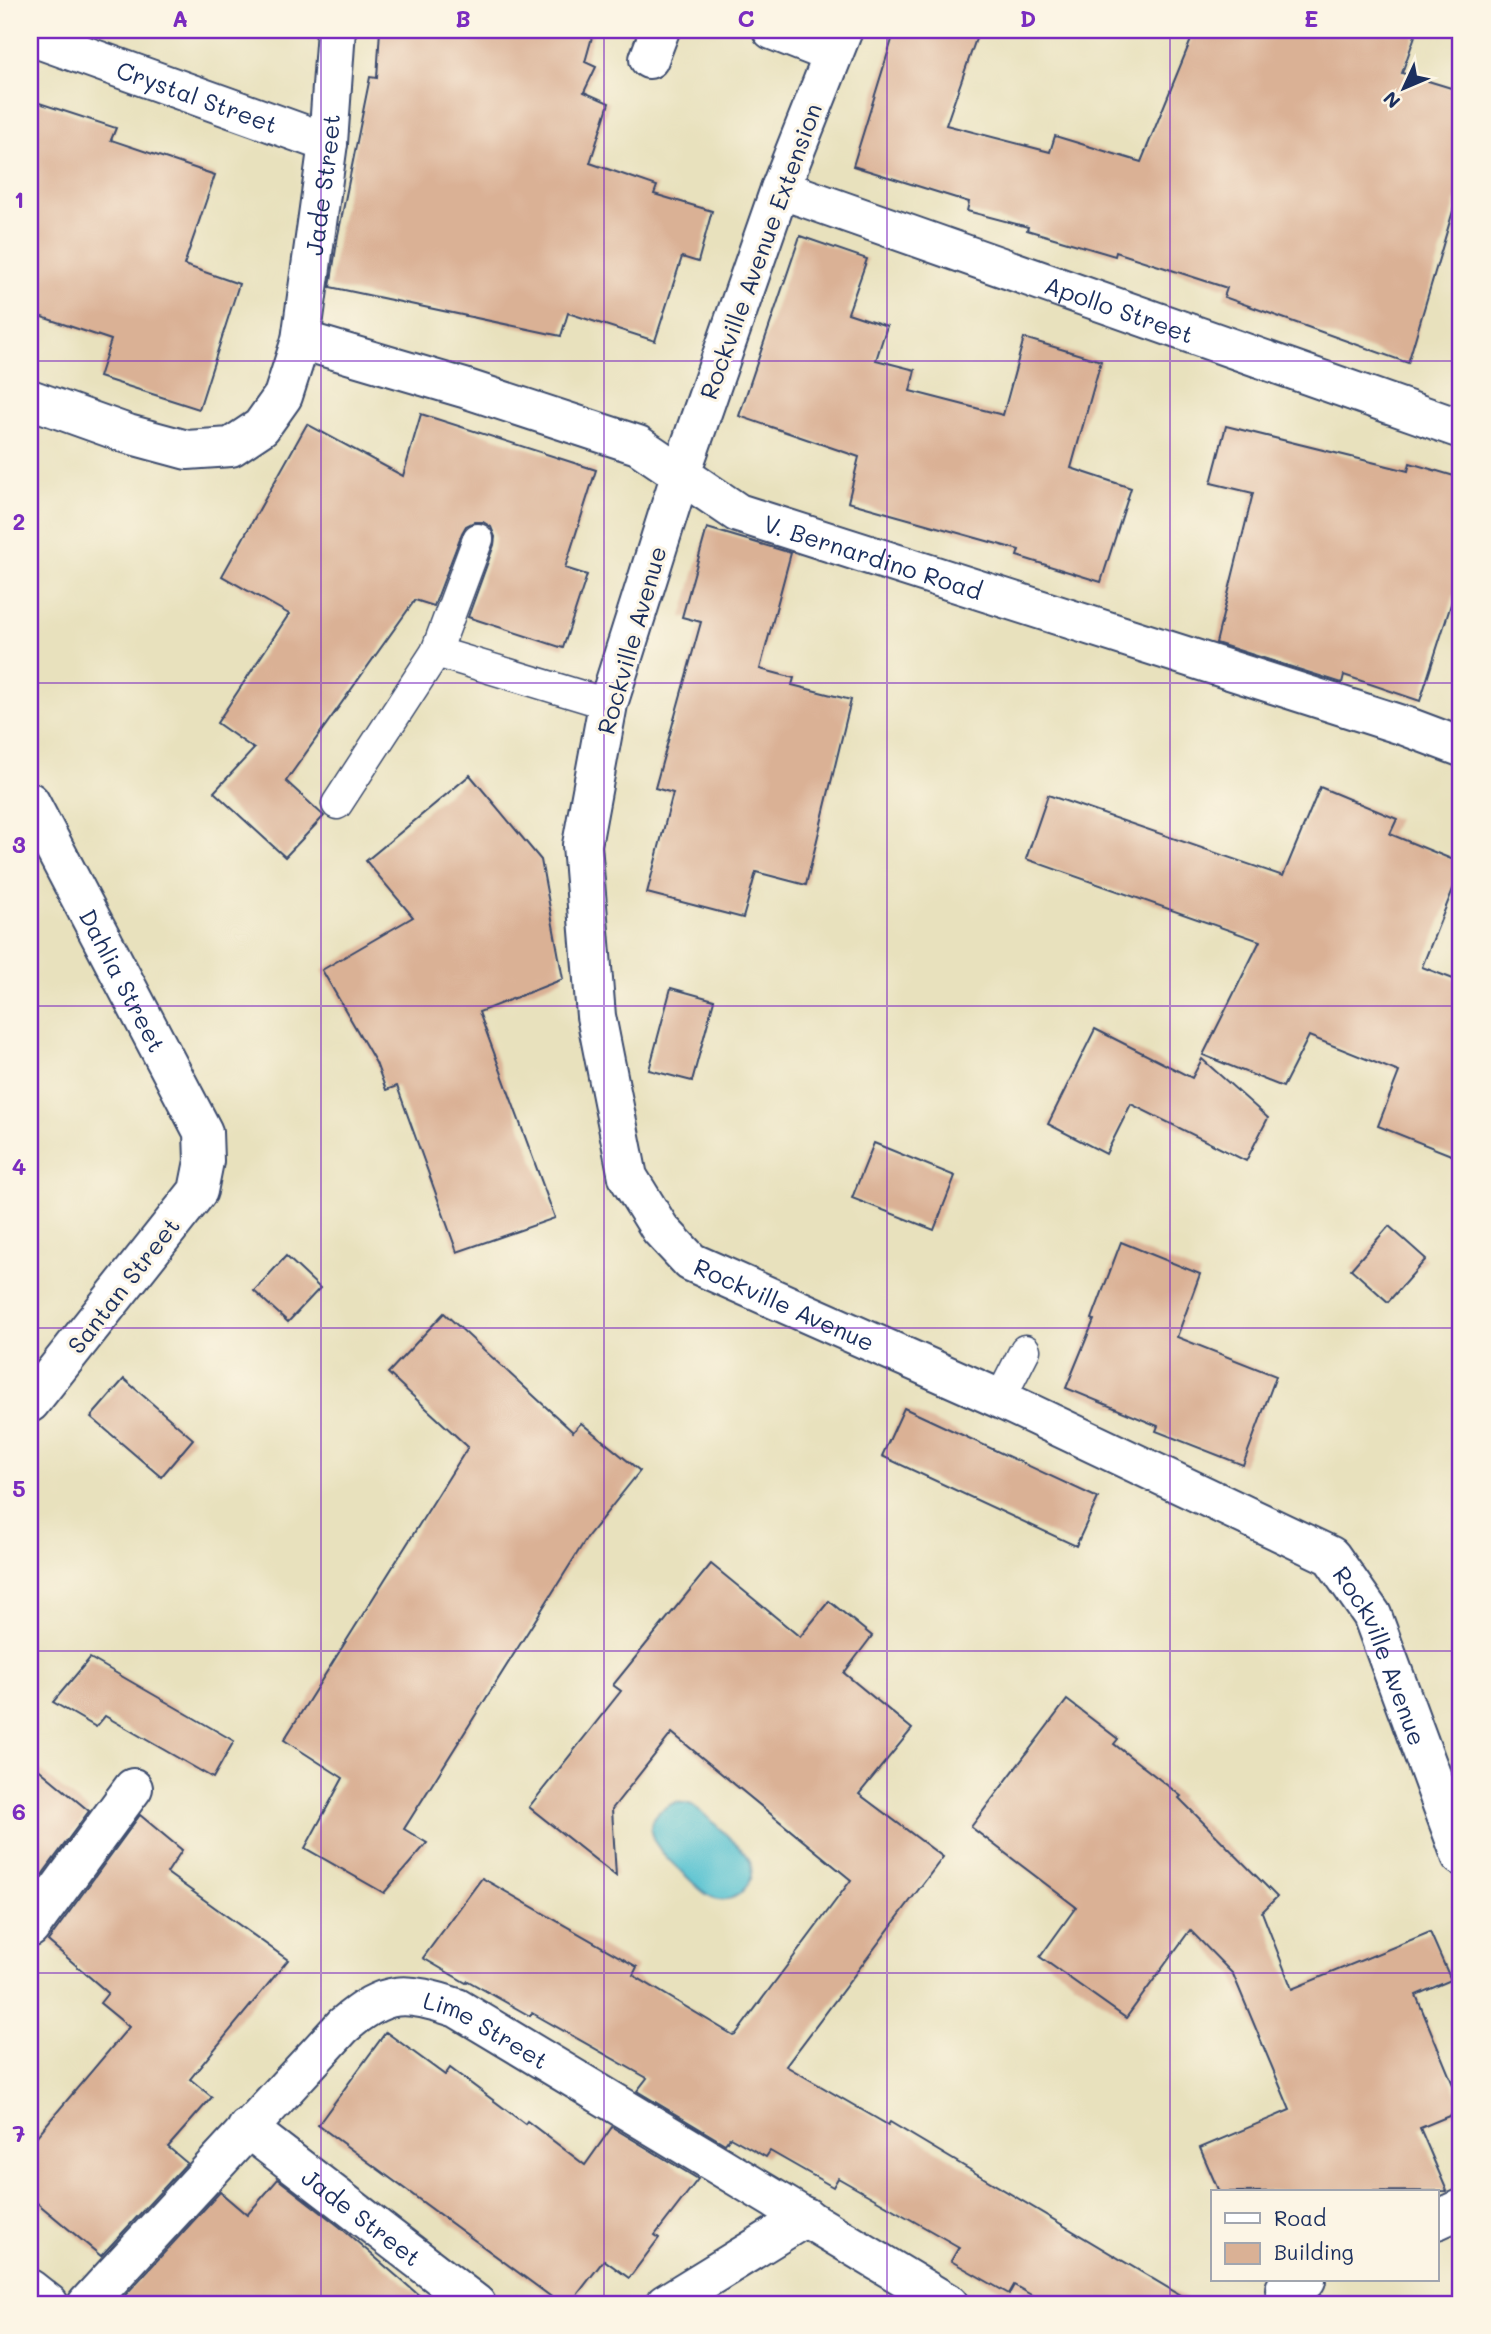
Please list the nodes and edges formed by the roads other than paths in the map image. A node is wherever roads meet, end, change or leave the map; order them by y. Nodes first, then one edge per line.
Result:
1 (336, 30) edge
2 (772, 30) edge
3 (30, 36) edge
4 (838, 42) edge
5 (328, 143) junction
6 (780, 189) junction
7 (301, 340) junction
8 (30, 398) edge
9 (1461, 429) edge
10 (681, 473) junction
11 (478, 539) dead end
12 (436, 652) junction
13 (608, 704) junction
14 (1461, 747) edge
15 (30, 802) edge
16 (337, 804) dead end
17 (204, 1161) joint
18 (1025, 1350) dead end
19 (1000, 1399) junction
20 (30, 1403) edge
21 (133, 1788) dead end
22 (1461, 1856) edge
23 (30, 1928) edge
24 (247, 2128) junction
25 (1461, 2209) edge
26 (806, 2217) junction
27 (1438, 2220) edge
28 (30, 2289) edge
29 (49, 2304) edge
30 (87, 2304) edge
31 (476, 2304) edge
32 (665, 2304) edge
33 (949, 2304) edge

1 - 5 street, Jade Street
2 - 4 street
3 - 5 street, Crystal Street
4 - 6 street, Rockville Avenue Extension
5 - 7 street, Jade Street
6 - 9 street, Apollo Street
6 - 10 street, Rockville Avenue Extension
7 - 8 street, Jade Street
7 - 10 street, V. Bernardino Road
10 - 13 street, Rockville Avenue
10 - 14 street, V. Bernardino Road
11 - 12 lane
12 - 13 lane
12 - 16 lane
13 - 19 street, Rockville Avenue
15 - 17 street, Dahlia Street
17 - 20 street, Santan Street
18 - 19 lane
19 - 22 street, Rockville Avenue
21 - 23 street
24 - 26 street, Lime Street
24 - 30 street, Lime Street
24 - 31 street, Jade Street
25 - 27 street
26 - 32 street
26 - 33 street, Lime Street
28 - 29 street

